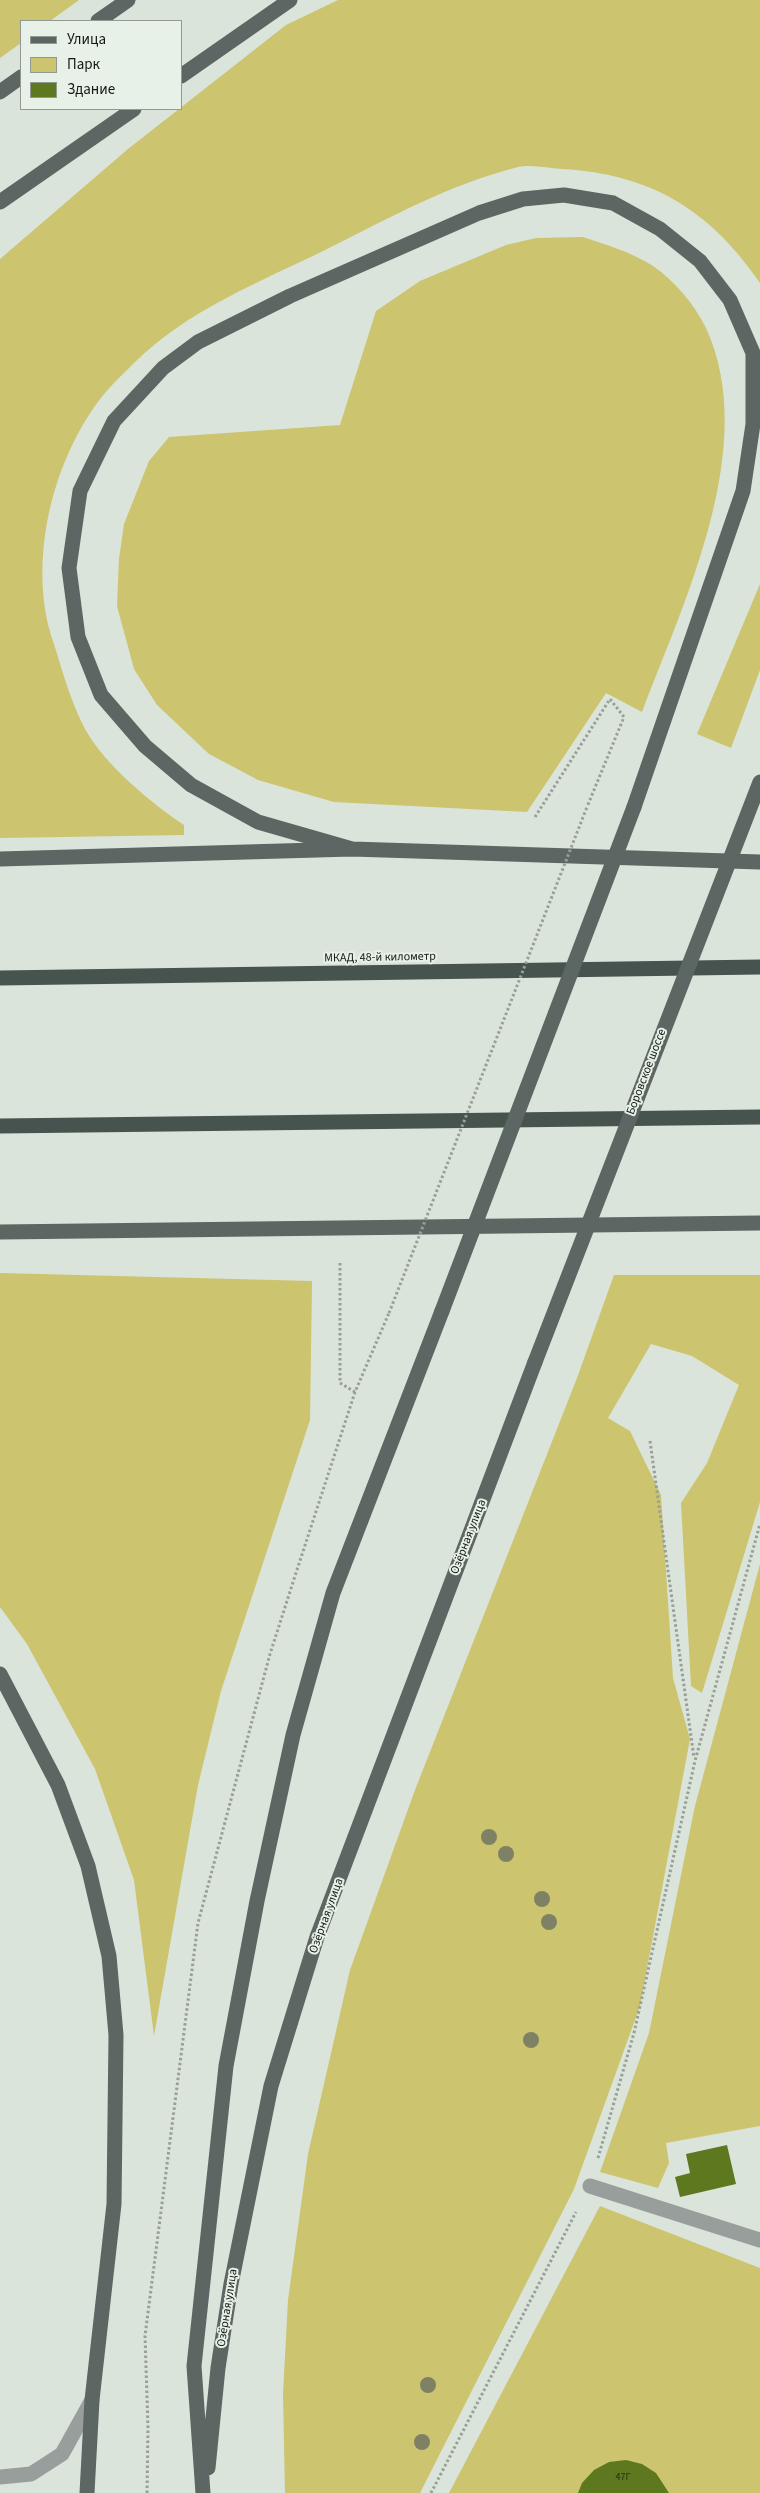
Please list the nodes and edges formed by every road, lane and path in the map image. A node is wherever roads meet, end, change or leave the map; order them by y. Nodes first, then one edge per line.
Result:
1 (128, 0) edge
2 (290, 0) edge
3 (99, 20) edge
4 (182, 75) edge
5 (20, 78) edge
6 (0, 92) edge
7 (133, 110) edge
8 (0, 202) edge
9 (760, 782) edge
10 (535, 817) dead end
11 (352, 849) junction
12 (0, 859) edge
13 (760, 862) edge
14 (760, 967) edge
15 (0, 978) edge
16 (760, 1117) edge
17 (0, 1126) edge
18 (760, 1223) edge
19 (0, 1232) edge
20 (340, 1263) dead end
21 (389, 1314) dead end
22 (535, 1362) joint
23 (354, 1392) dead end
24 (650, 1441) dead end
25 (760, 1524) edge
26 (0, 1674) edge
27 (695, 1761) junction
28 (590, 2186) junction
29 (760, 2240) edge
30 (92, 2400) junction
31 (0, 2476) edge
32 (87, 2493) edge
33 (204, 2493) edge
34 (431, 2493) edge

1 - 3 main road
2 - 4 main road
5 - 6 main road
7 - 8 main road
9 - 22 main road, Боровское шоссе, bridge
10 - 21 path, bridge
11 - 12 main road
11 - 13 main road
11 - 33 main road, bridge
14 - 15 highway, МКАД, 48-й километр
16 - 17 highway
18 - 19 main road
20 - 23 path
22 - 33 main road, Озёрная улица
24 - 27 path
25 - 27 path
26 - 30 main road
27 - 28 path
28 - 29 street
28 - 34 path
30 - 31 street
30 - 32 main road

